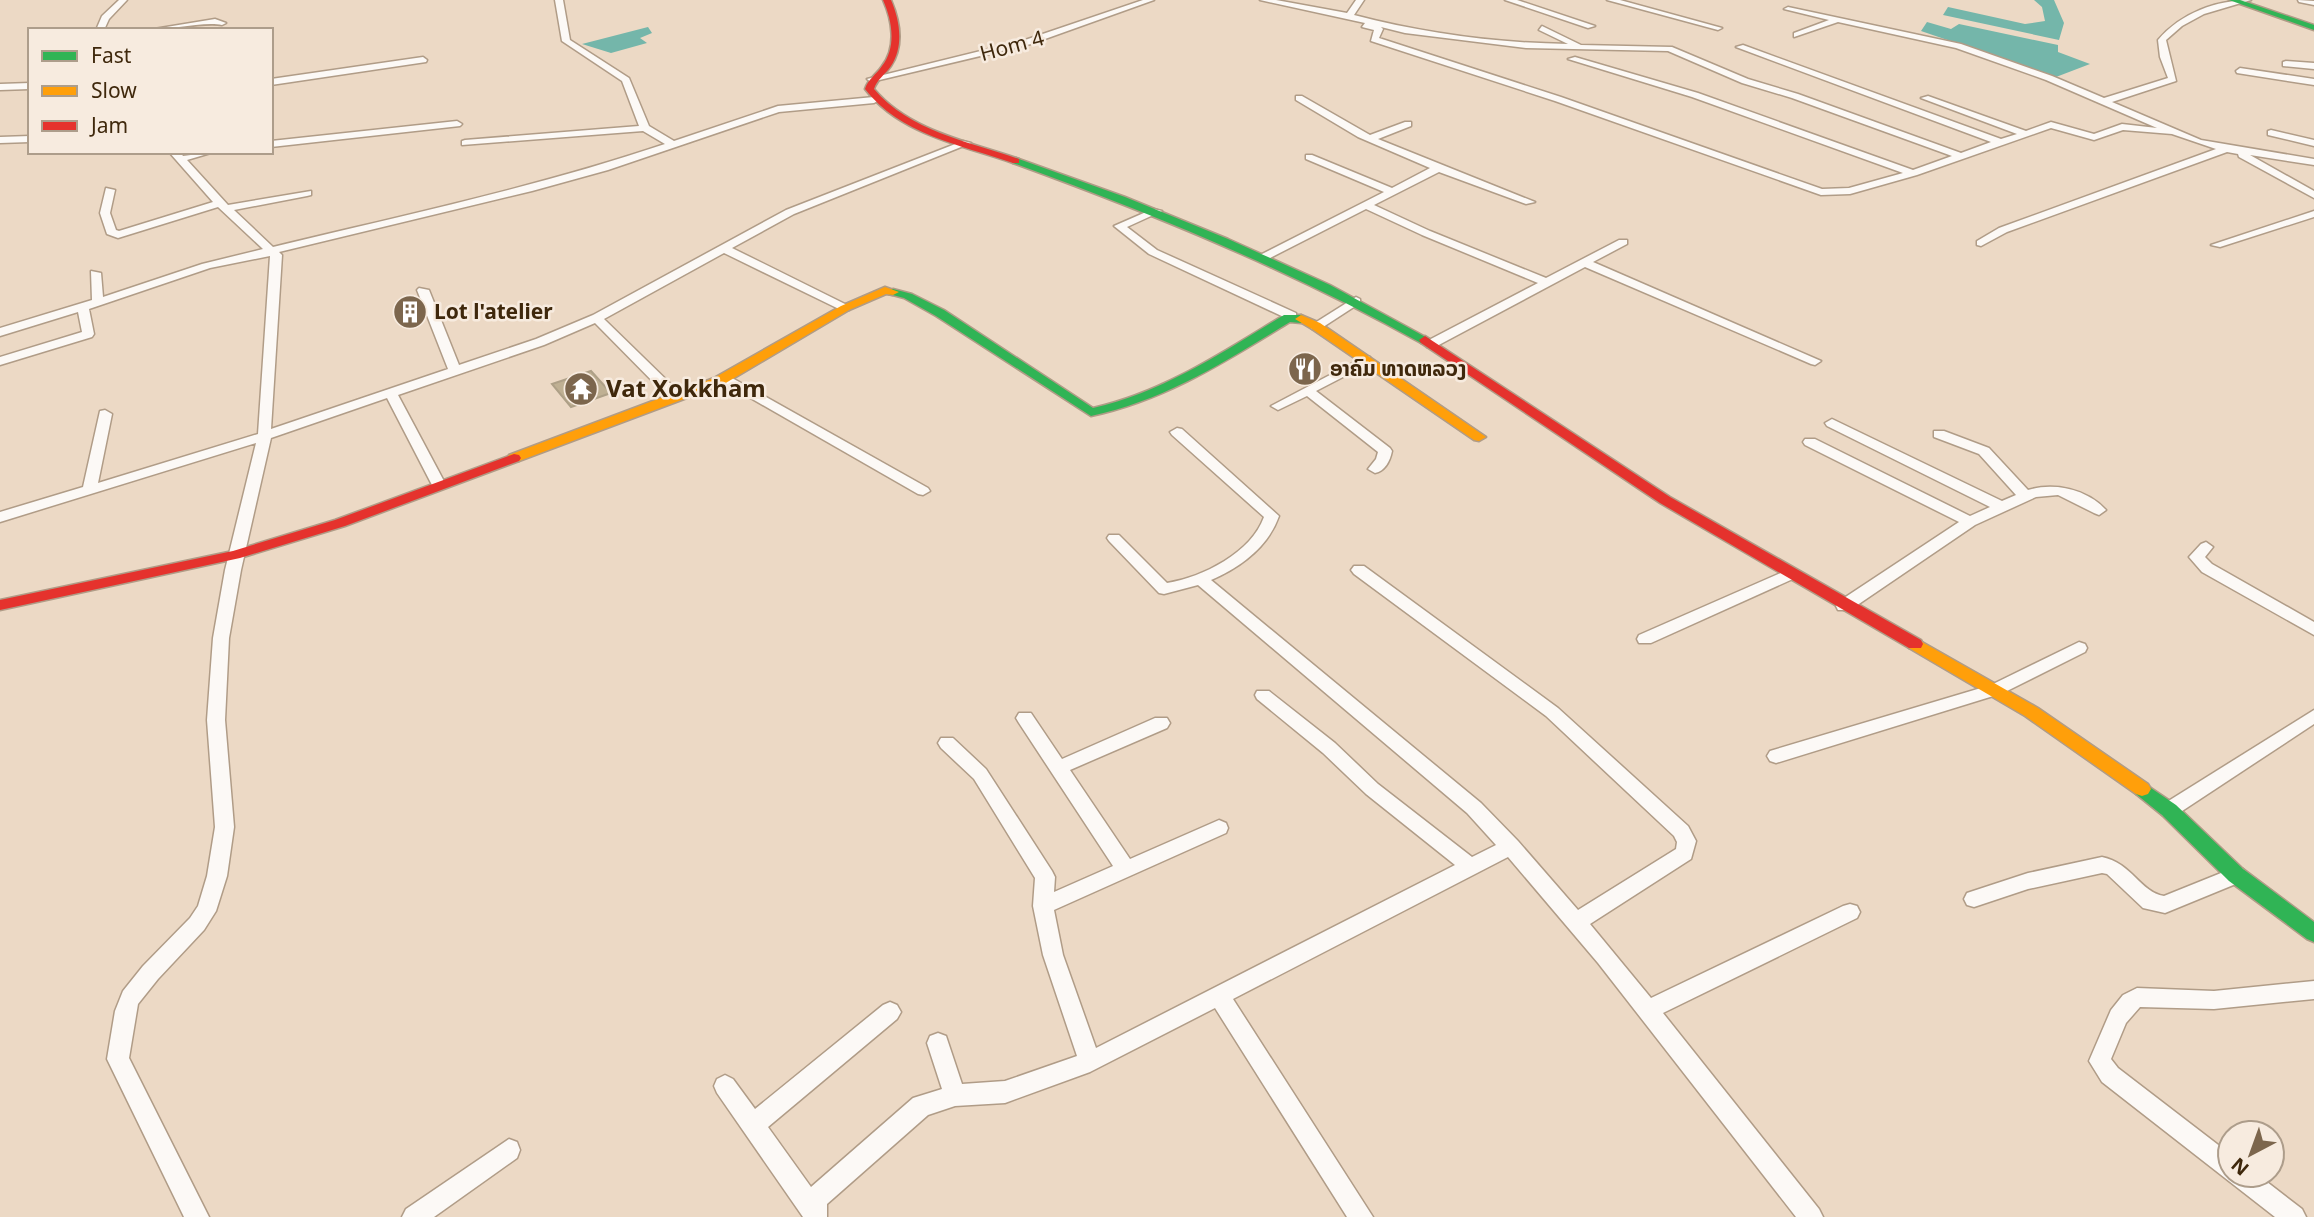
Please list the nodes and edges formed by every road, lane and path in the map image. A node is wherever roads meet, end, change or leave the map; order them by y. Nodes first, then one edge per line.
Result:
1 (123, 0) edge
2 (559, 0) edge
3 (887, 0) edge
4 (1150, 0) edge
5 (1264, 0) edge
6 (1360, 0) edge
7 (1509, 0) edge
8 (1611, 0) edge
9 (2239, 0) edge
10 (2302, 0) edge
11 (2314, 4) edge
12 (1788, 9) dead end
13 (1349, 16) junction
14 (1837, 20) junction
15 (222, 23) dead end
16 (1591, 26) dead end
17 (1381, 27) junction
18 (1718, 27) dead end
19 (101, 28) edge
20 (166, 28) edge
21 (1542, 28) dead end
22 (2314, 29) edge
23 (1797, 35) dead end
24 (1740, 47) dead end
25 (1579, 49) junction
26 (1572, 59) dead end
27 (423, 60) dead end
28 (2286, 64) dead end
29 (2314, 66) edge
30 (2240, 71) dead end
31 (871, 79) junction
32 (273, 82) edge
33 (2314, 82) edge
34 (28, 86) edge
35 (0, 87) edge
36 (1299, 98) dead end
37 (1925, 98) dead end
38 (874, 100) junction
39 (2102, 102) junction
40 (2138, 118) junction
41 (457, 124) dead end
42 (1408, 124) dead end
43 (2122, 127) junction
44 (645, 128) junction
45 (2169, 132) junction
46 (2270, 132) dead end
47 (2024, 133) junction
48 (28, 139) edge
49 (1369, 139) junction
50 (0, 140) edge
51 (1999, 142) junction
52 (465, 143) dead end
53 (966, 143) junction
54 (273, 144) edge
55 (2314, 144) edge
56 (674, 145) junction
57 (2230, 150) junction
58 (177, 156) edge
59 (1961, 156) junction
60 (1309, 157) dead end
61 (2314, 162) edge
62 (1438, 168) junction
63 (1913, 173) junction
64 (110, 190) dead end
65 (1391, 191) junction
66 (307, 193) dead end
67 (2314, 195) edge
68 (1530, 202) dead end
69 (1365, 204) junction
70 (223, 206) junction
71 (1157, 211) junction
72 (2314, 214) edge
73 (1623, 242) dead end
74 (1982, 243) dead end
75 (2216, 245) dead end
76 (725, 248) junction
77 (270, 249) junction
78 (1262, 258) junction
79 (1585, 263) junction
80 (95, 273) dead end
81 (1548, 283) junction
82 (423, 290) dead end
83 (1356, 301) junction
84 (98, 302) junction
85 (83, 306) junction
86 (845, 308) junction
87 (1292, 316) junction
88 (597, 318) junction
89 (1316, 326) junction
90 (0, 331) edge
91 (1430, 344) junction
92 (0, 360) edge
93 (1366, 360) junction
94 (1815, 361) dead end
95 (455, 370) junction
96 (725, 378) junction
97 (1308, 391) junction
98 (391, 393) junction
99 (675, 396) junction
100 (1278, 406) dead end
101 (105, 414) dead end
102 (1832, 423) dead end
103 (1177, 432) dead end
104 (1939, 434) dead end
105 (265, 436) junction
106 (1479, 437) dead end
107 (1810, 442) dead end
108 (1375, 469) dead end
109 (439, 485) junction
110 (89, 491) junction
111 (923, 491) dead end
112 (2025, 496) junction
113 (2001, 507) junction
114 (2099, 510) dead end
115 (0, 517) edge
116 (1970, 522) junction
117 (1114, 538) dead end
118 (2206, 547) dead end
119 (235, 555) junction
120 (1359, 570) dead end
121 (1790, 574) junction
122 (1199, 579) junction
123 (0, 605) edge
124 (1844, 606) junction
125 (2314, 629) edge
126 (1645, 639) dead end
127 (2079, 649) dead end
128 (1997, 689) junction
129 (1263, 695) dead end
130 (2314, 716) edge
131 (1025, 718) dead end
132 (1161, 723) dead end
133 (947, 743) dead end
134 (1776, 756) dead end
135 (1060, 767) junction
136 (2169, 810) junction
137 (1219, 828) dead end
138 (1511, 846) junction
139 (1471, 866) junction
140 (1125, 867) junction
141 (2236, 875) junction
142 (1974, 899) dead end
143 (1043, 906) junction
144 (1850, 912) dead end
145 (1575, 922) junction
146 (2314, 933) edge
147 (2314, 990) edge
148 (1219, 996) junction
149 (1647, 1010) junction
150 (890, 1013) dead end
151 (937, 1042) dead end
152 (1090, 1062) junction
153 (725, 1086) dead end
154 (955, 1095) junction
155 (755, 1124) junction
156 (509, 1150) dead end
157 (2216, 1157) edge
158 (2257, 1189) edge
159 (814, 1213) edge
160 (197, 1217) edge
161 (414, 1217) edge
162 (1361, 1217) edge
163 (1811, 1217) edge
164 (2294, 1217) edge

1 - 19 street
2 - 44 street
3 - 31 street
4 - 31 street, Hom 4
5 - 13 street
6 - 13 street
7 - 16 street
8 - 18 street
9 - 22 street
9 - 39 street
10 - 11 street
12 - 14 street
13 - 17 street
14 - 23 street
14 - 39 street
15 - 20 street
17 - 25 street
17 - 63 street
21 - 25 street
24 - 51 street
25 - 59 street
26 - 63 street
27 - 32 street
28 - 29 street
30 - 33 street
31 - 38 street
34 - 35 street
36 - 49 street
37 - 47 street
38 - 53 street
38 - 56 street
39 - 40 street
40 - 43 street
40 - 45 street
41 - 54 street
42 - 49 street
43 - 45 street
43 - 47 street
44 - 52 street
44 - 56 street
45 - 57 street
46 - 55 street
47 - 51 street
48 - 50 street
49 - 62 street
51 - 59 street
53 - 71 street
53 - 76 street
56 - 77 street
57 - 61 street
57 - 67 street
57 - 74 street
58 - 70 street
59 - 63 street
60 - 65 street
62 - 65 street
62 - 68 street
64 - 70 street
65 - 69 street
66 - 70 street
69 - 78 street
69 - 81 street
70 - 77 street
71 - 78 street
71 - 87 street
72 - 75 street
73 - 79 street
76 - 86 street
76 - 88 street
77 - 84 street
77 - 105 street
78 - 83 street
79 - 81 street
79 - 94 street
80 - 84 street
81 - 91 street
82 - 95 street
83 - 89 street
83 - 91 street
84 - 85 street
85 - 90 street
85 - 92 street
86 - 87 street
86 - 96 street
87 - 89 street
88 - 95 street
88 - 99 street
89 - 93 street
91 - 121 street
93 - 97 street
93 - 106 street
95 - 98 street
96 - 99 street
96 - 111 street
97 - 100 street
97 - 108 street
98 - 105 street
98 - 109 street
99 - 109 street
101 - 110 street
102 - 113 street
103 - 122 street
104 - 112 street
105 - 110 street
105 - 119 street
107 - 116 street
109 - 119 street
110 - 115 street
112 - 113 street
112 - 114 street
113 - 116 street
116 - 124 street
117 - 122 street
118 - 125 street
119 - 123 street
119 - 160 street
120 - 145 street
121 - 124 street
121 - 126 street
122 - 138 street
124 - 128 street
127 - 128 street
128 - 134 street
128 - 136 street
129 - 139 street
130 - 136 street
131 - 135 street
132 - 135 street
133 - 143 street
135 - 140 street
136 - 141 street
137 - 140 street
138 - 139 street
138 - 145 street
139 - 148 street
140 - 143 street
141 - 142 street
141 - 146 street
143 - 152 street
144 - 149 street
145 - 149 street
147 - 157 street
148 - 152 street
148 - 162 street
149 - 163 street
150 - 155 street
151 - 154 street
152 - 154 street
153 - 155 street
154 - 159 street
155 - 159 street
156 - 161 street
158 - 164 street

